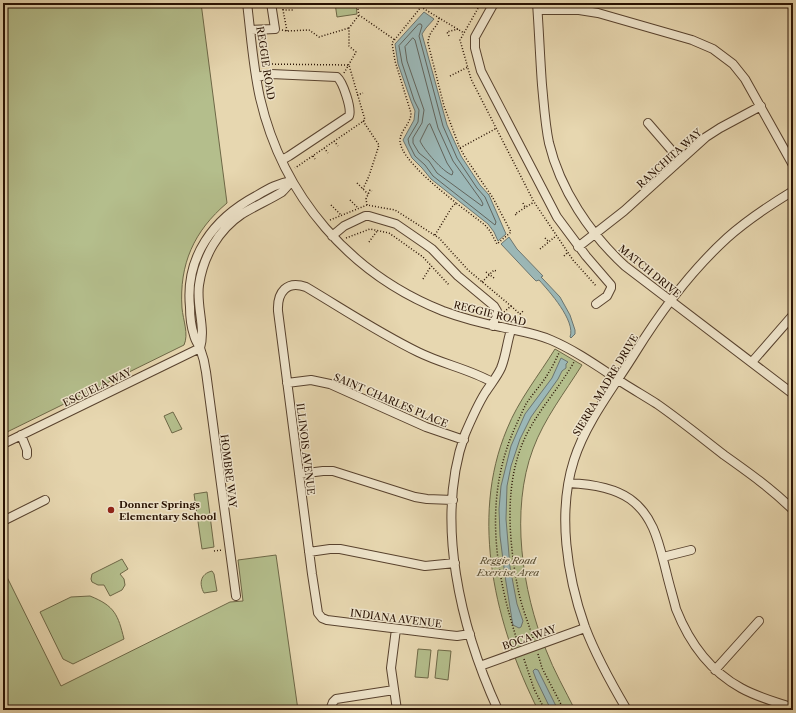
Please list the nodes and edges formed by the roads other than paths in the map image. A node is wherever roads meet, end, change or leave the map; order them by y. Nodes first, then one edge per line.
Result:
1 (247, 3) edge
2 (271, 3) edge
3 (494, 3) edge
4 (538, 6) edge
5 (251, 30) junction
6 (257, 77) junction
7 (761, 106) junction
8 (648, 123) dead end
9 (282, 160) junction
10 (680, 160) junction
11 (793, 165) edge
12 (292, 181) junction
13 (793, 191) edge
14 (595, 233) junction
15 (332, 236) junction
16 (578, 247) junction
17 (670, 301) junction
18 (596, 304) dead end
19 (793, 316) edge
20 (493, 326) junction
21 (511, 330) junction
22 (200, 348) junction
23 (752, 362) junction
24 (618, 380) junction
25 (492, 382) junction
26 (287, 383) junction
27 (793, 394) edge
28 (21, 435) junction
29 (464, 440) junction
30 (3, 444) edge
31 (27, 456) dead end
32 (299, 474) junction
33 (569, 483) junction
34 (45, 500) dead end
35 (453, 500) junction
36 (793, 510) edge
37 (3, 521) edge
38 (691, 550) dead end
39 (309, 552) junction
40 (662, 557) junction
41 (455, 562) junction
42 (236, 596) dead end
43 (320, 616) joint
44 (759, 621) dead end
45 (586, 628) junction
46 (396, 629) junction
47 (470, 634) junction
48 (480, 666) junction
49 (715, 670) junction
50 (394, 690) junction
51 (331, 706) edge
52 (793, 708) edge
53 (397, 710) edge
54 (498, 710) edge
55 (626, 710) edge

1 - 5 street, REGGIE ROAD
2 - 5 street
3 - 16 street
4 - 7 street
4 - 14 street, MATCH DRIVE
5 - 6 street, REGGIE ROAD
6 - 9 street, REGGIE ROAD
6 - 9 street
7 - 10 street, RANCHITA WAY
7 - 11 street
8 - 10 street
9 - 12 street, REGGIE ROAD
10 - 14 street, RANCHITA WAY
12 - 15 street, REGGIE ROAD
12 - 22 street, HOMBRE WAY
13 - 17 street, SIERRA MADRE DRIVE
14 - 16 street, RANCHITA WAY
14 - 17 street, MATCH DRIVE
15 - 20 street, REGGIE ROAD
15 - 20 street
16 - 18 street
17 - 23 street, MATCH DRIVE
17 - 24 street, SIERRA MADRE DRIVE
19 - 23 street
20 - 21 street, REGGIE ROAD
21 - 24 street, REGGIE ROAD
21 - 25 street
22 - 28 street, ESCUELA WAY
22 - 42 street, HOMBRE WAY
23 - 27 street, MATCH DRIVE
24 - 33 street, SIERRA MADRE DRIVE
24 - 36 street, REGGIE ROAD
25 - 26 street, ILLINOIS AVENUE
25 - 29 street
26 - 29 street, SAINT CHARLES PLACE
26 - 32 street, ILLINOIS AVENUE
28 - 30 street, ESCUELA WAY
28 - 31 street
29 - 35 street
32 - 35 street
32 - 39 street, ILLINOIS AVENUE
33 - 40 street
33 - 45 street, SIERRA MADRE DRIVE
34 - 37 street
35 - 41 street
38 - 40 street
39 - 41 street
39 - 43 street, ILLINOIS AVENUE
40 - 49 street
41 - 47 street
43 - 46 street, INDIANA AVENUE
44 - 49 street
45 - 48 street, BOCA WAY
45 - 55 street, SIERRA MADRE DRIVE
46 - 47 street, INDIANA AVENUE
46 - 50 street
47 - 48 street
48 - 54 street
49 - 52 street
50 - 51 street
50 - 53 street

